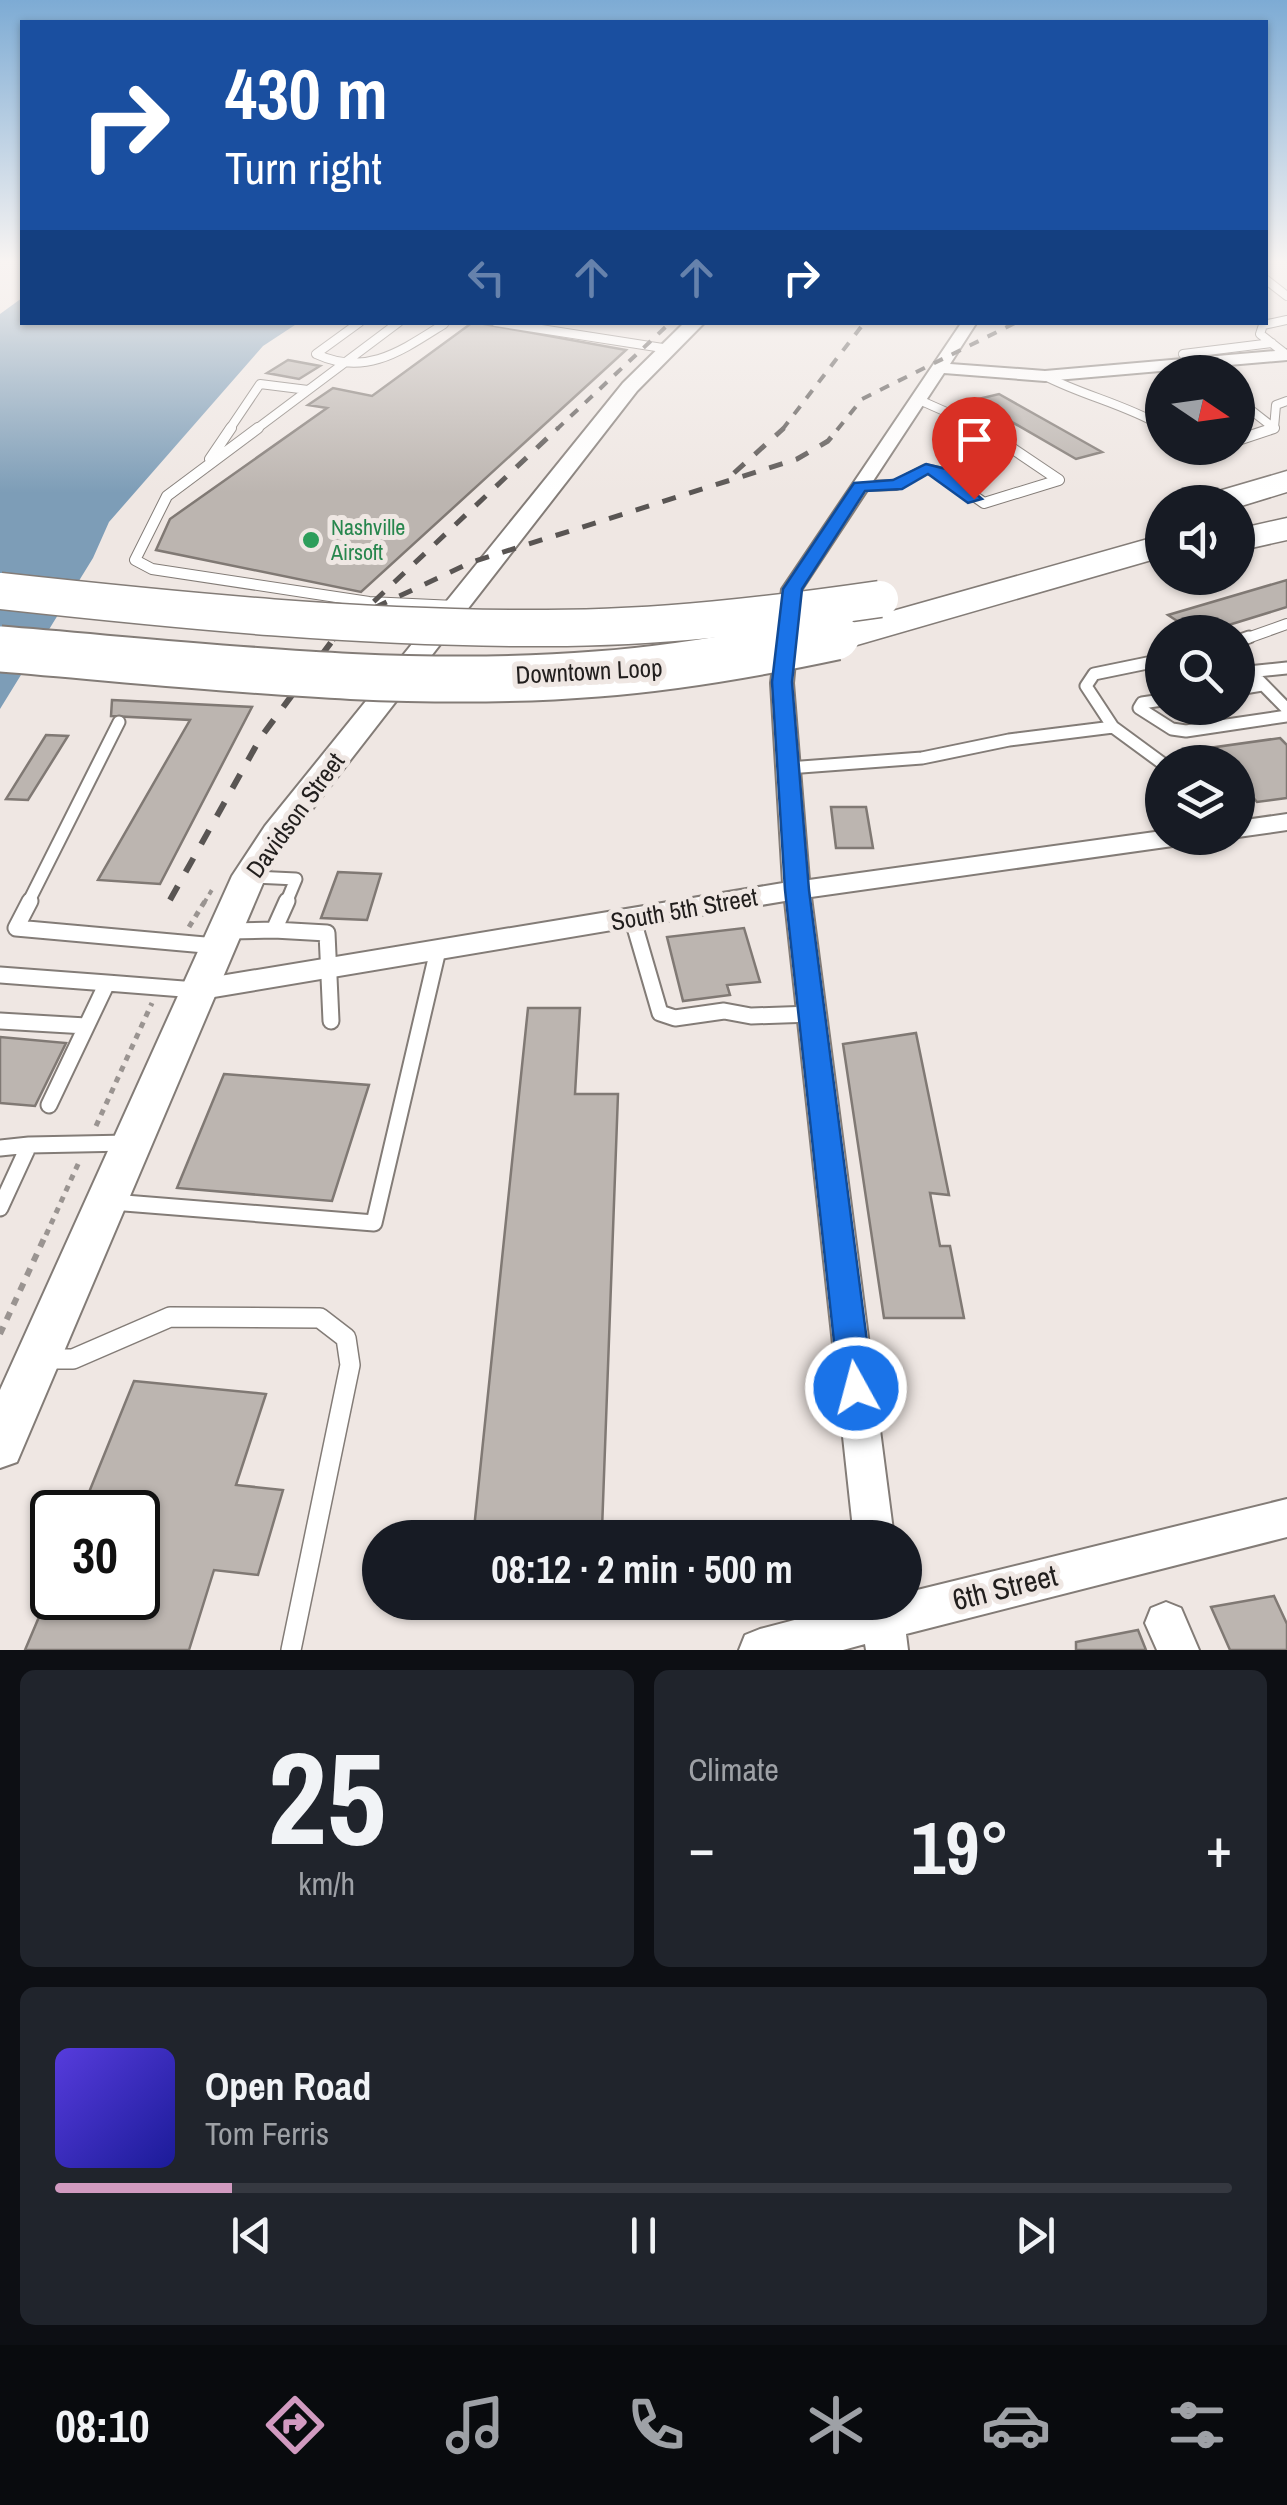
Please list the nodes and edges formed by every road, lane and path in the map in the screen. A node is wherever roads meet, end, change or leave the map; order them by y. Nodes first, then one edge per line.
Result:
1 (337, 339) edge
2 (376, 339) edge
3 (419, 339) edge
4 (606, 339) edge
5 (680, 339) edge
6 (958, 339) edge
7 (1267, 339) edge
8 (1272, 343) junction
9 (670, 349) junction
10 (1183, 355) edge
11 (1287, 355) edge
12 (1255, 360) edge
13 (339, 367) junction
14 (938, 368) junction
15 (1145, 371) edge
16 (1045, 376) junction
17 (308, 390) junction
18 (917, 399) junction
19 (1287, 401) edge
20 (1255, 413) edge
21 (1145, 416) edge
22 (1274, 428) junction
23 (1255, 434) edge
24 (202, 470) junction
25 (1287, 482) edge
26 (860, 486) junction
27 (1255, 491) edge
28 (1287, 508) edge
29 (1255, 518) edge
30 (1145, 524) edge
31 (1287, 529) edge
32 (1255, 536) edge
33 (1145, 553) edge
34 (0, 591) edge
35 (455, 606) junction
36 (1287, 624) edge
37 (1255, 636) edge
38 (0, 649) edge
39 (1145, 664) edge
40 (1287, 668) edge
41 (1255, 671) edge
42 (1255, 678) edge
43 (1262, 685) junction
44 (1255, 686) edge
45 (1287, 712) edge
46 (1255, 717) edge
47 (119, 722) dead end
48 (1169, 725) edge
49 (1208, 725) edge
50 (1112, 728) junction
51 (1145, 752) edge
52 (788, 768) junction
53 (1287, 822) edge
54 (1255, 826) edge
55 (1145, 842) edge
56 (250, 876) junction
57 (797, 890) junction
58 (632, 917) junction
59 (274, 930) junction
60 (219, 938) junction
61 (438, 950) junction
62 (329, 968) junction
63 (0, 976) edge
64 (107, 983) junction
65 (196, 990) junction
66 (812, 1014) junction
67 (331, 1020) dead end
68 (0, 1021) edge
69 (86, 1026) junction
70 (49, 1105) dead end
71 (130, 1143) junction
72 (30, 1145) junction
73 (0, 1148) edge
74 (105, 1201) junction
75 (0, 1208) edge
76 (36, 1360) junction
77 (0, 1445) edge
78 (1287, 1518) edge
79 (872, 1520) edge
80 (884, 1624) edge
81 (291, 1650) edge
82 (760, 1650) edge

1 - 13 lane
2 - 13 lane
3 - 13 lane
4 - 9 lane
5 - 9 street, Davidson Street
6 - 14 street
7 - 8 lane
8 - 10 lane
8 - 11 lane
9 - 35 street, Davidson Street
11 - 12 street
13 - 17 lane
14 - 16 street
14 - 18 street
15 - 16 street
16 - 21 lane
17 - 24 lane
17 - 24 lane
18 - 26 street
18 - 26 lane
19 - 22 lane
20 - 22 lane
22 - 23 lane
24 - 35 lane
25 - 27 highway
26 - 52 street
28 - 29 highway
30 - 34 highway, Downtown Loop, bridge
31 - 32 highway
33 - 38 highway, Downtown Loop, bridge
35 - 56 street, Davidson Street
36 - 37 lane
39 - 50 lane
40 - 41 lane
42 - 43 lane
43 - 44 lane
43 - 45 lane
45 - 46 lane
47 - 60 lane
48 - 49 lane
50 - 51 lane
50 - 52 lane
52 - 57 street
53 - 54 street
55 - 57 street, South 5th Street
56 - 59 lane
56 - 60 street, Davidson Street
57 - 58 street, South 5th Street
57 - 66 street
58 - 61 street, South 5th Street
58 - 66 lane
59 - 60 lane
59 - 62 lane
60 - 65 street, Davidson Street
61 - 62 street, South 5th Street
61 - 74 lane
62 - 65 street, South 5th Street
62 - 67 lane
63 - 64 lane
64 - 65 lane
64 - 69 lane
65 - 71 street, Davidson Street
66 - 79 street
68 - 69 lane
69 - 70 lane
71 - 72 lane
71 - 74 street, Davidson Street
72 - 73 lane
72 - 75 lane
74 - 76 street, Davidson Street
76 - 77 street, Davidson Street
76 - 81 lane
78 - 80 street, 6th Street
80 - 82 street, 6th Street

